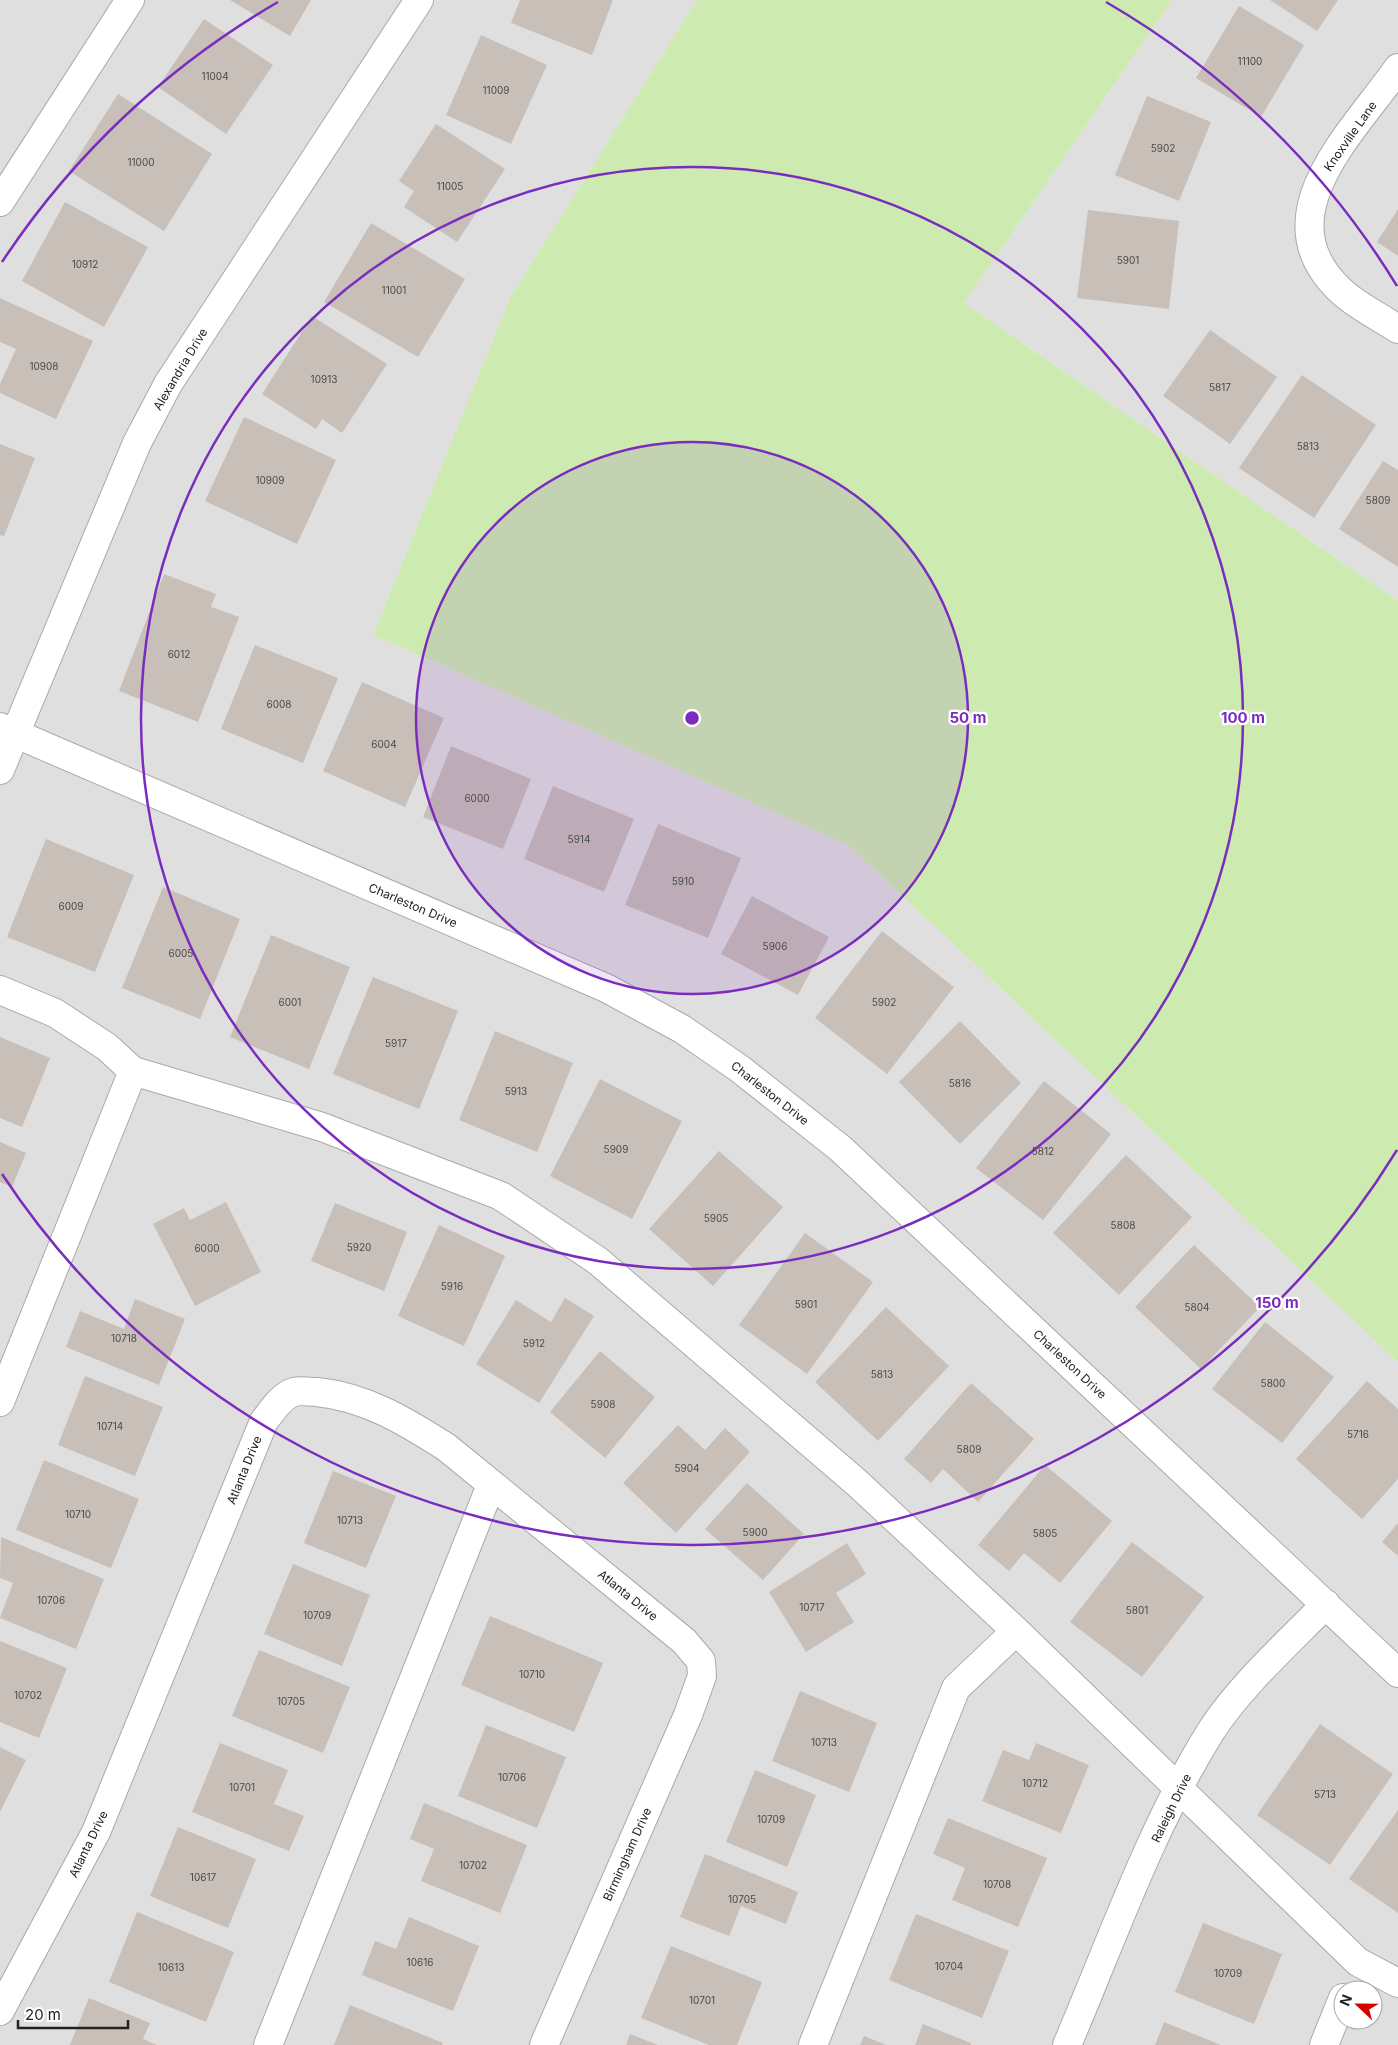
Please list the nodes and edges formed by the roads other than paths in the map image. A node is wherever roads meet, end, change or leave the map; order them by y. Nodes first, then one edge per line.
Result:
1 (130, 0) edge
2 (419, 0) edge
3 (1398, 68) edge
4 (0, 202) edge
5 (1398, 329) edge
6 (8, 730) edge
7 (0, 770) edge
8 (0, 990) edge
9 (133, 1071) junction
10 (0, 1402) edge
11 (491, 1485) junction
12 (1326, 1604) junction
13 (1016, 1631) junction
14 (701, 1661) joint
15 (1398, 1672) edge
16 (1178, 1790) junction
17 (1358, 1962) junction
18 (1350, 1980) edge
19 (1398, 1982) edge
20 (0, 2011) edge
21 (1333, 2023) edge
22 (268, 2045) edge
23 (544, 2045) edge
24 (813, 2045) edge
25 (1068, 2045) edge
26 (1324, 2045) edge

1 - 4 street
2 - 6 street, Alexandria Drive
3 - 5 street, Knoxville Lane
6 - 7 street, Alexandria Drive
6 - 12 street, Charleston Drive
8 - 9 street
9 - 10 street
9 - 13 street
11 - 14 street, Atlanta Drive
11 - 20 street, Atlanta Drive
11 - 22 street
12 - 15 street, Charleston Drive
12 - 16 street, Raleigh Drive
13 - 16 street
13 - 24 street
14 - 23 street, Birmingham Drive
16 - 17 street
16 - 25 street, Raleigh Drive
17 - 18 street
17 - 19 street
21 - 26 street

